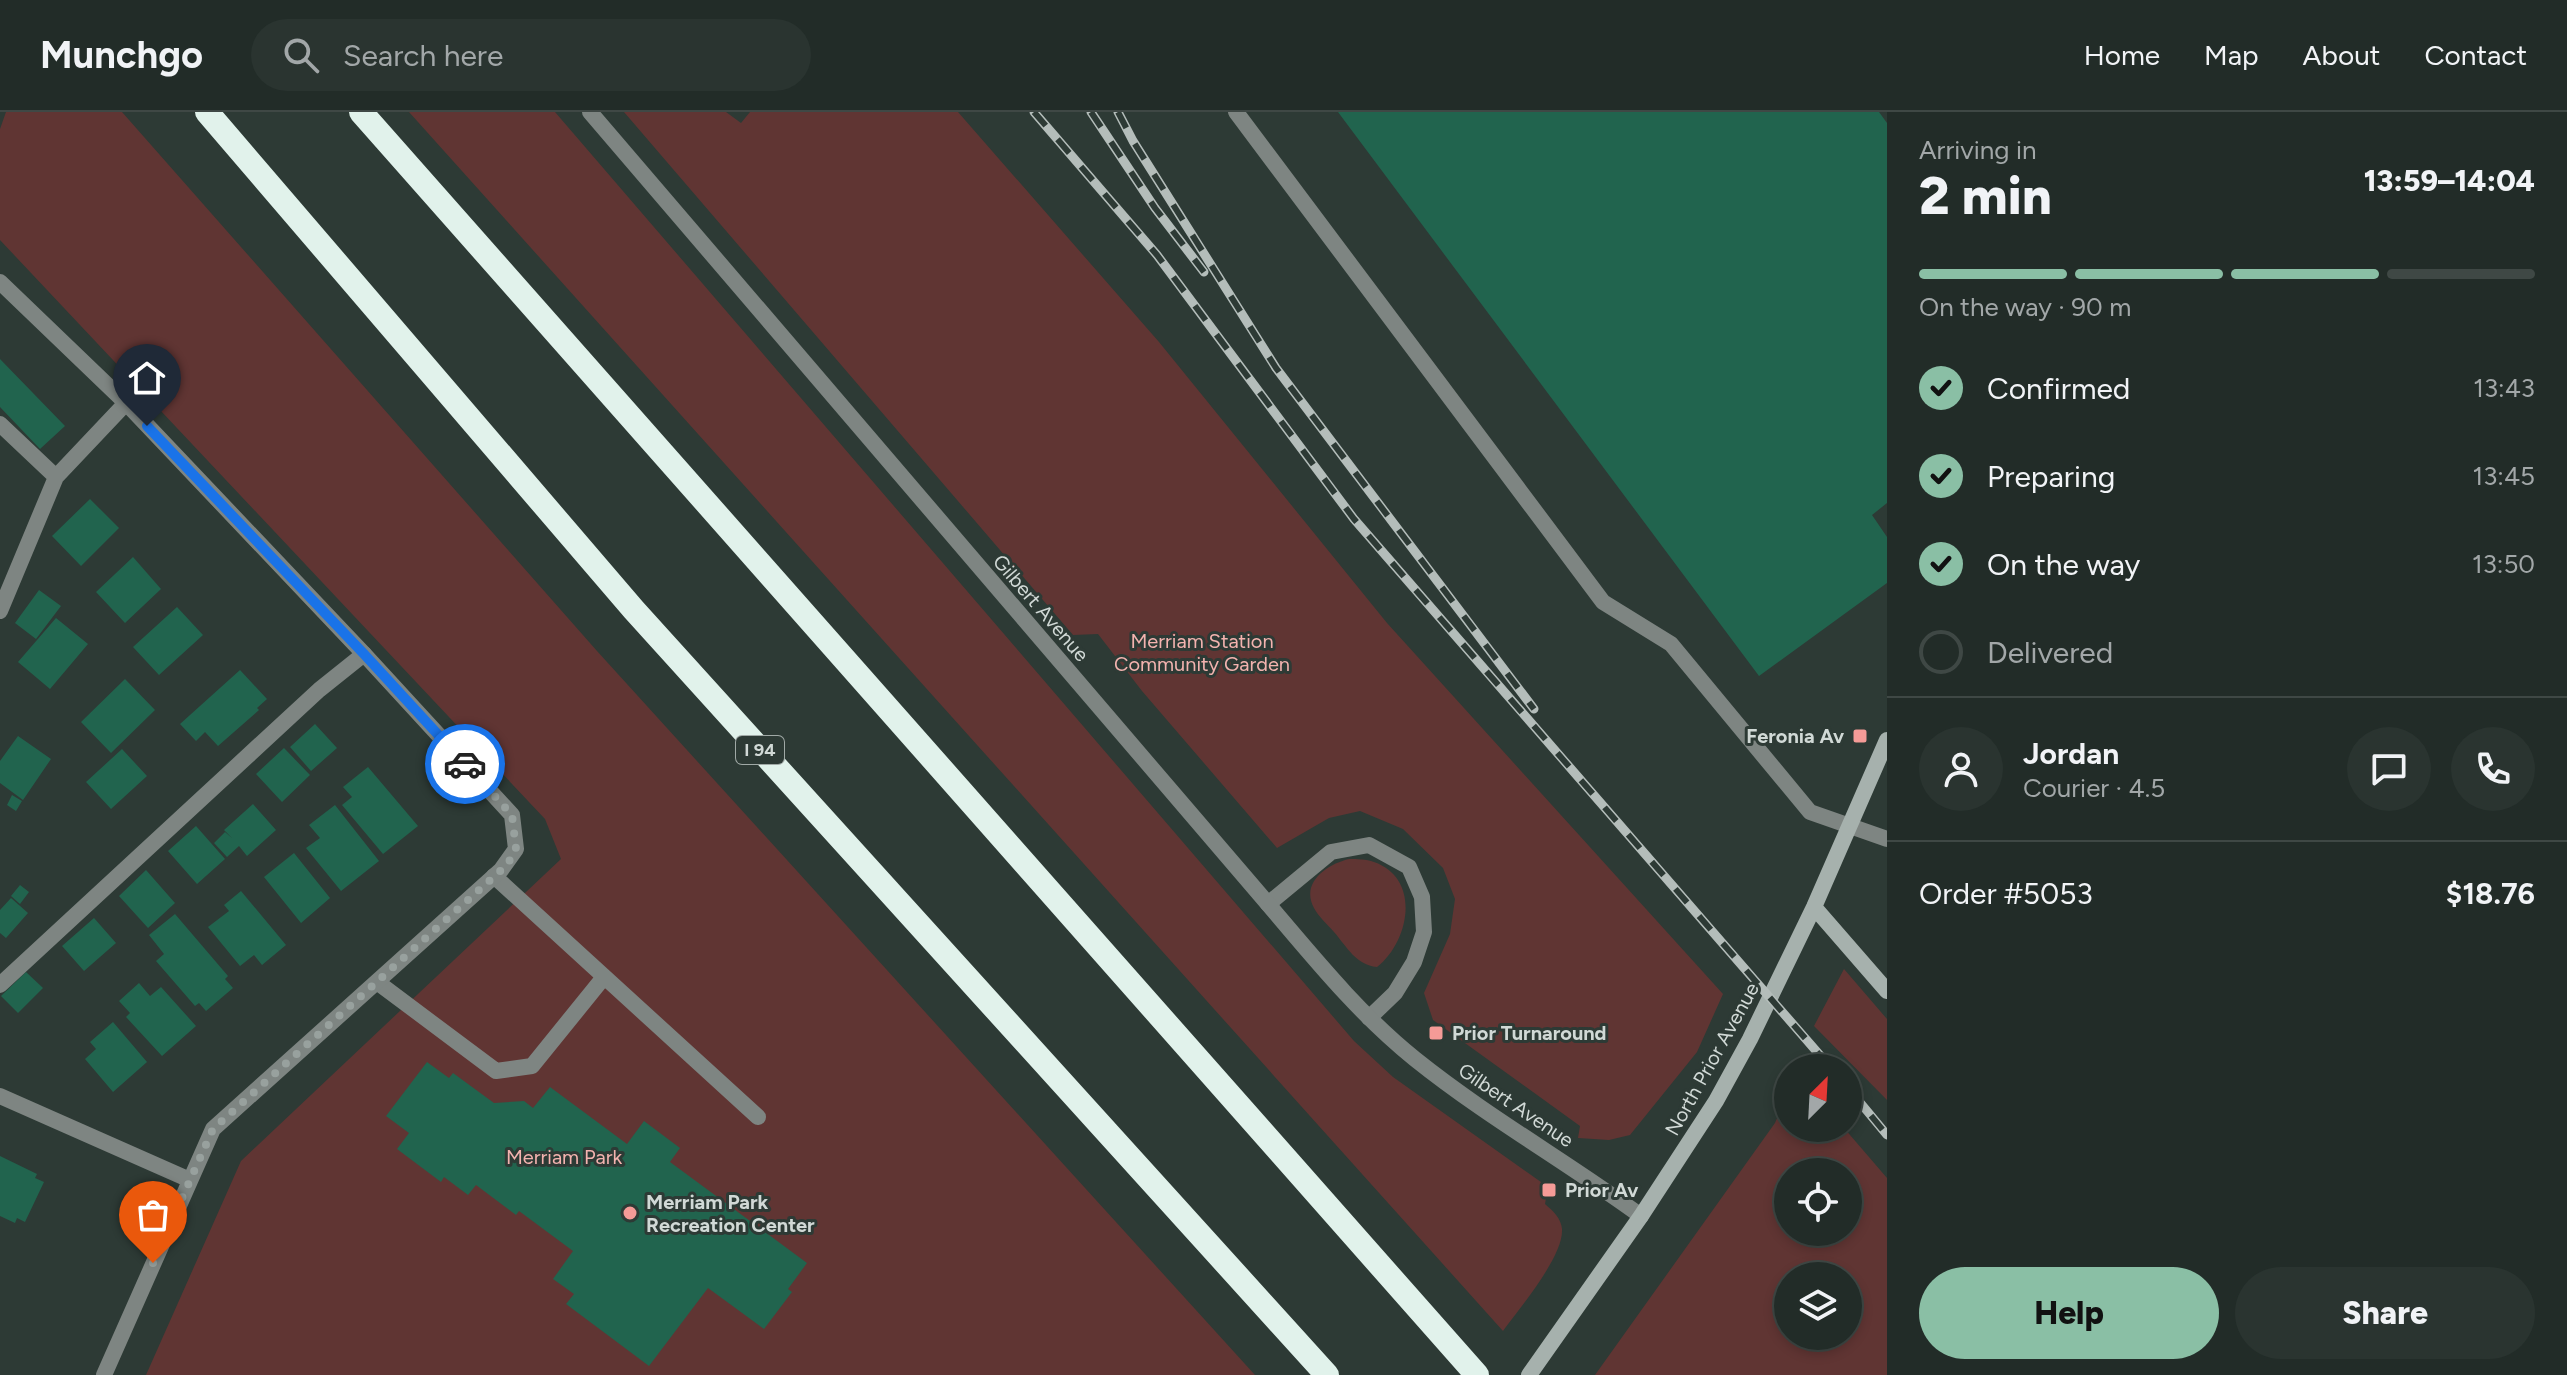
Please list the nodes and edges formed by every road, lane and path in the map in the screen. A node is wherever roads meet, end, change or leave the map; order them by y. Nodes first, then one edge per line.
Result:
1 (207, 112) edge
2 (361, 112) edge
3 (590, 112) edge
4 (1236, 112) edge
5 (0, 282) edge
6 (126, 403) junction
7 (0, 424) edge
8 (56, 477) junction
9 (0, 611) edge
10 (364, 654) junction
11 (1887, 740) edge
12 (1850, 826) junction
13 (1887, 839) edge
14 (494, 876) junction
15 (1268, 904) junction
16 (1814, 907) junction
17 (604, 977) junction
18 (377, 982) junction
19 (0, 985) edge
20 (1887, 991) edge
21 (1369, 1018) junction
22 (0, 1096) edge
23 (758, 1117) dead end
24 (190, 1180) junction
25 (1641, 1216) junction
26 (104, 1375) edge
27 (1327, 1375) edge
28 (1477, 1375) edge
29 (1529, 1375) edge

1 - 27 highway, I 94
2 - 28 highway
3 - 15 street, Gilbert Avenue
4 - 12 street
5 - 6 street
6 - 8 street
6 - 10 street
7 - 8 street
8 - 9 street
10 - 14 street
10 - 19 street
11 - 12 street, North Prior Avenue
12 - 13 street
12 - 16 street, North Prior Avenue
14 - 17 street
14 - 18 street
15 - 21 street, Gilbert Avenue
15 - 21 street
16 - 20 street
16 - 25 street, North Prior Avenue
17 - 18 street
17 - 23 street
18 - 24 street
21 - 25 street, Gilbert Avenue
22 - 24 street
24 - 26 street
25 - 29 street, North Prior Avenue

